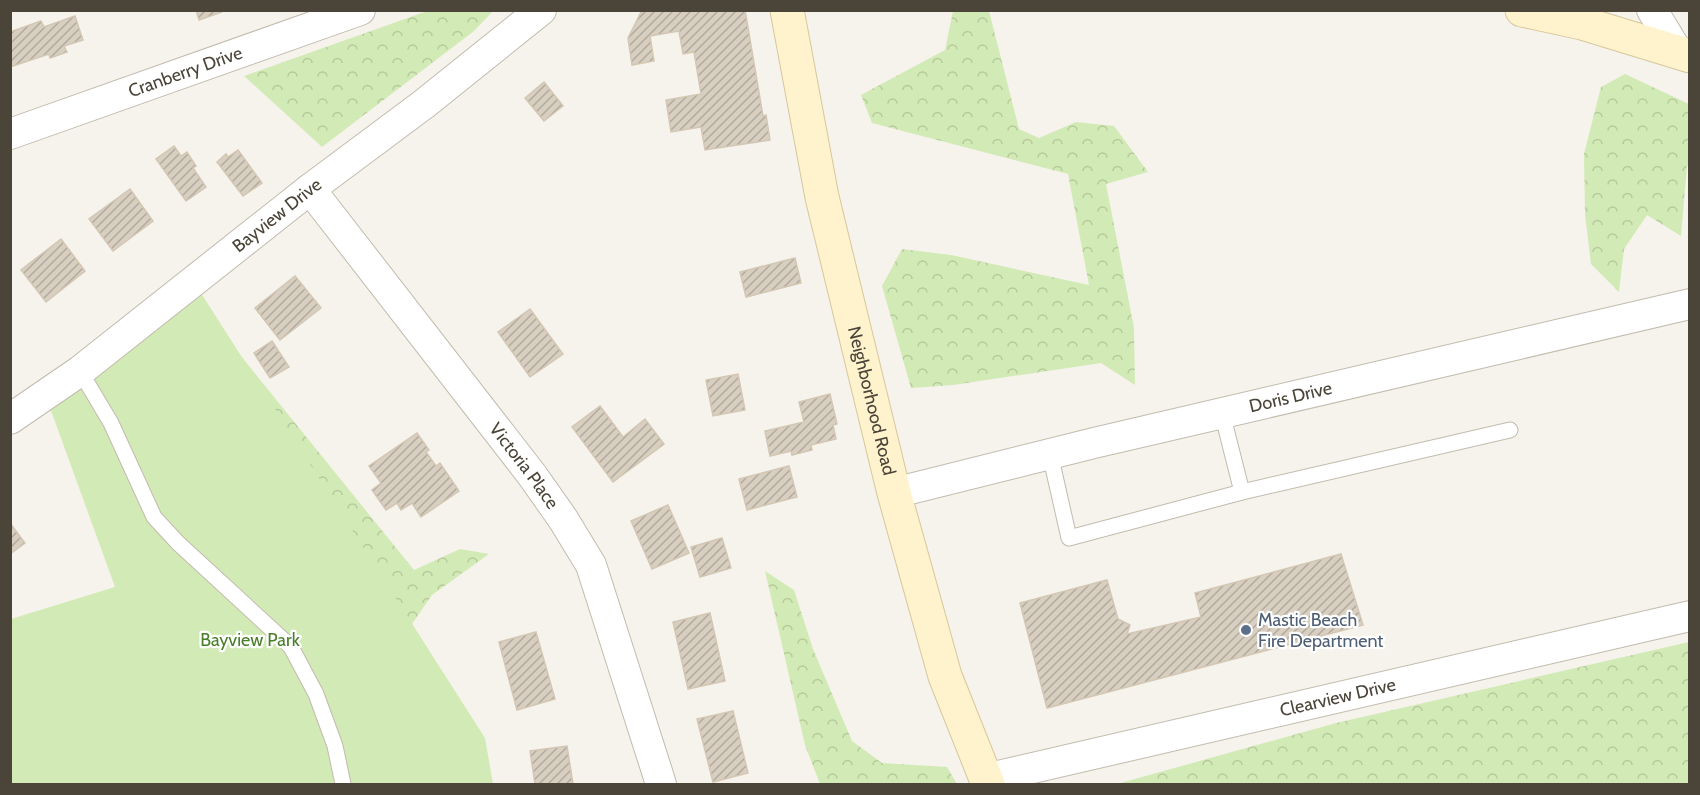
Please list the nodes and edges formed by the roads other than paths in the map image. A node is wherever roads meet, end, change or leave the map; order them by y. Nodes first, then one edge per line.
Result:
1 (360, 10) edge
2 (541, 10) edge
3 (787, 10) edge
4 (1522, 10) edge
5 (1652, 10) edge
6 (1683, 54) edge
7 (10, 134) edge
8 (310, 189) junction
9 (1689, 304) edge
10 (80, 371) junction
11 (1222, 413) junction
12 (10, 419) edge
13 (1510, 430) dead end
14 (1050, 454) junction
15 (1242, 492) junction
16 (894, 493) junction
17 (1689, 616) edge
18 (986, 782) edge
19 (343, 784) edge
20 (662, 784) edge

1 - 7 street, Cranberry Drive
2 - 8 street, Bayview Drive
3 - 16 street, Neighborhood Road
4 - 6 street
5 - 6 street
8 - 10 street, Bayview Drive
8 - 20 street, Victoria Place
9 - 11 street, Doris Drive
10 - 12 street, Bayview Drive
10 - 19 lane
11 - 14 street, Doris Drive
11 - 15 lane
13 - 15 lane
14 - 15 lane
14 - 16 street, Doris Drive
16 - 18 street, Neighborhood Road
17 - 18 street, Clearview Drive

